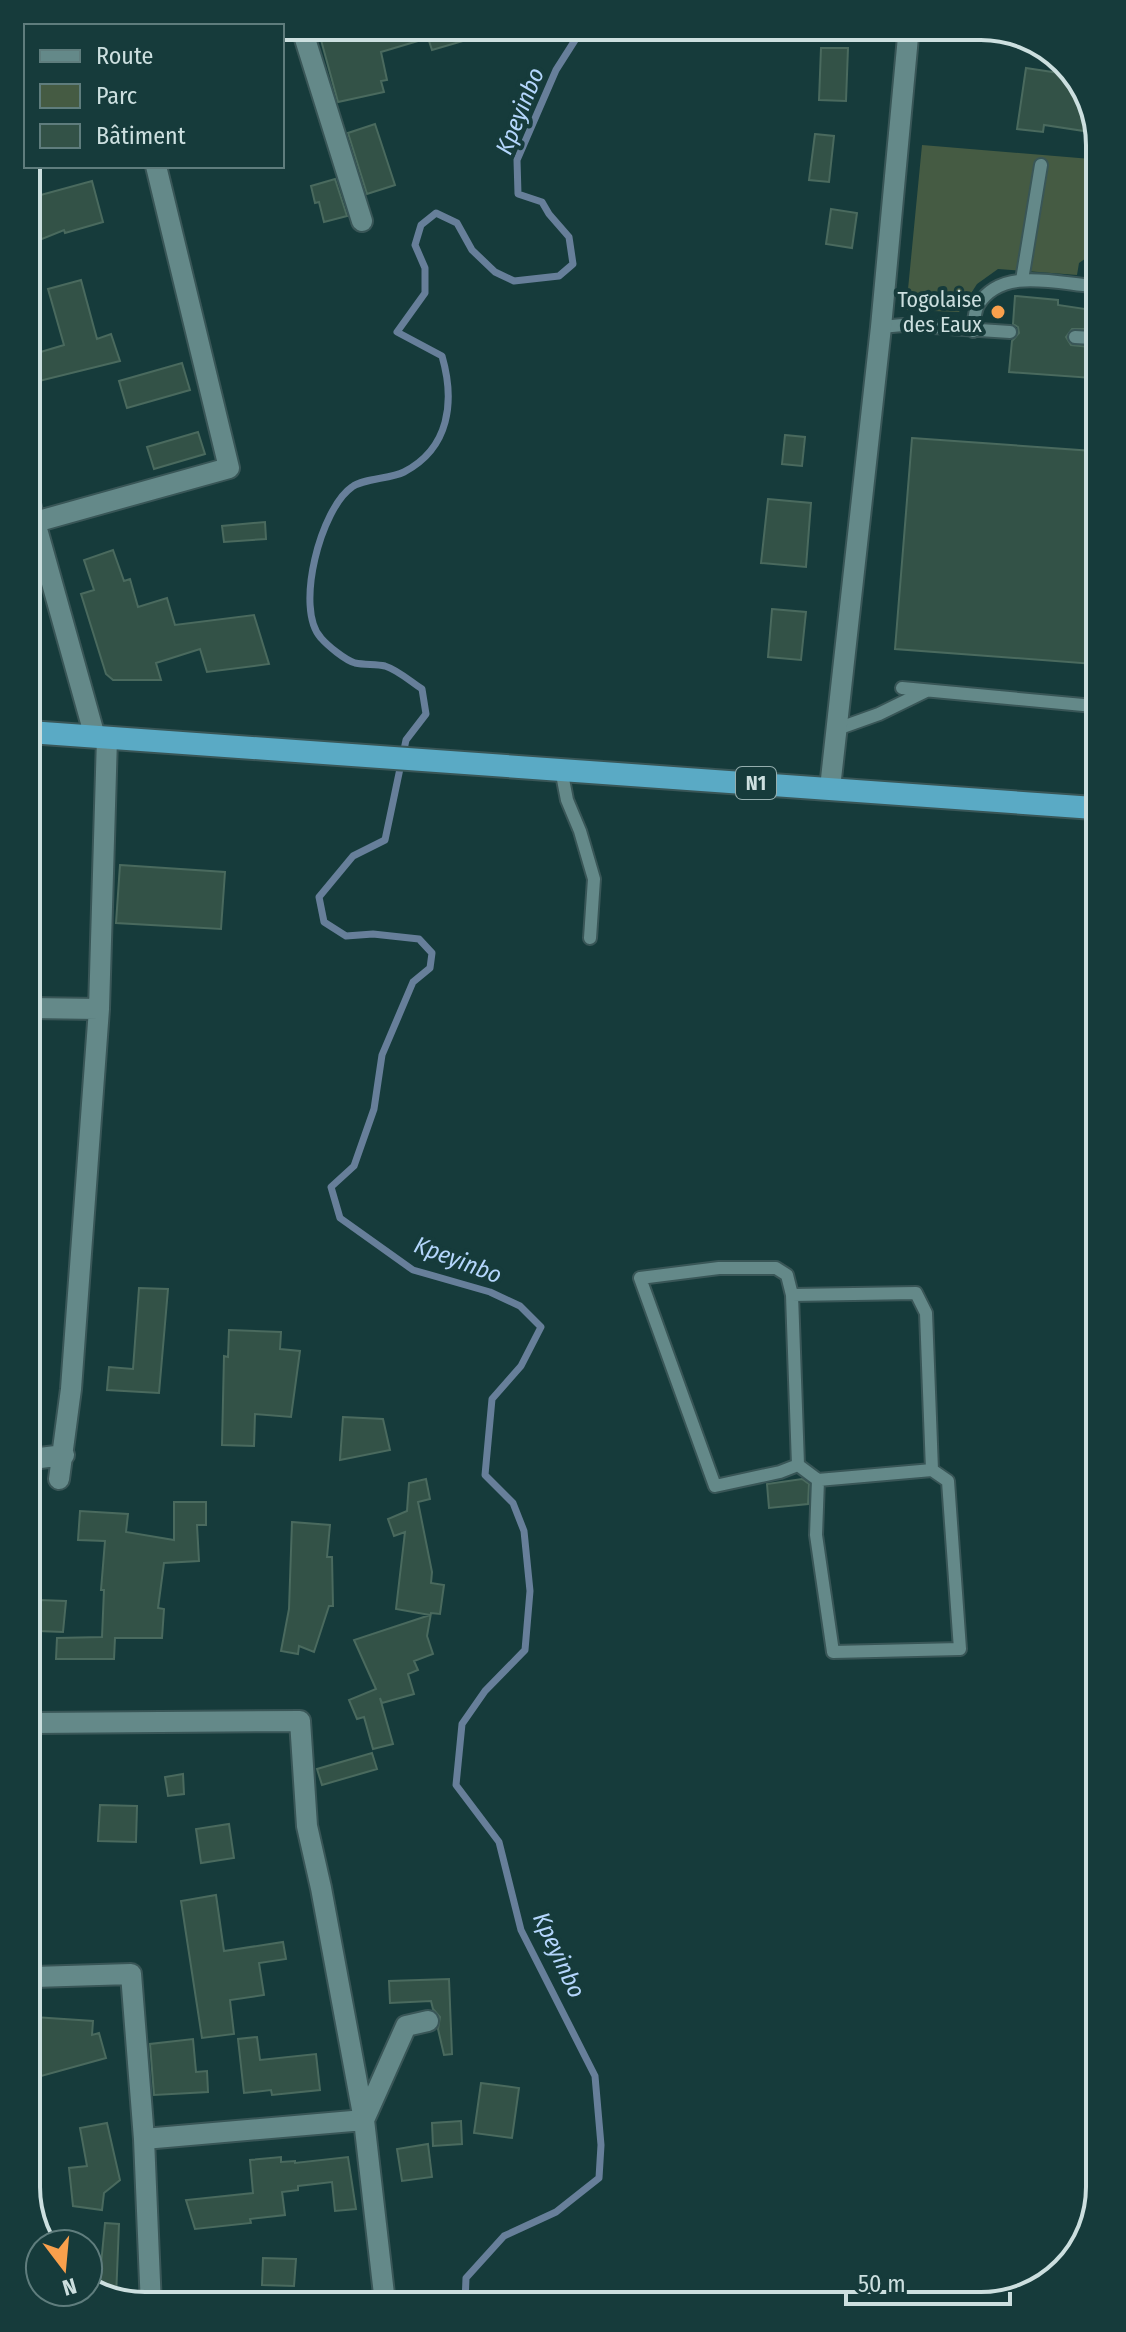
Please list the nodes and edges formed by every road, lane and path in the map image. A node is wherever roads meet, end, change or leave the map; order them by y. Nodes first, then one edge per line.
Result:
1 (305, 40) edge
2 (908, 40) edge
3 (1041, 165) dead end
4 (156, 168) edge
5 (362, 221) dead end
6 (1022, 280) junction
7 (1086, 285) edge
8 (881, 327) junction
9 (973, 331) junction
10 (1010, 332) dead end
11 (1075, 337) dead end
12 (1086, 338) edge
13 (40, 521) edge
14 (40, 548) edge
15 (902, 688) dead end
16 (926, 691) junction
17 (1086, 705) edge
18 (837, 729) junction
19 (40, 733) edge
20 (101, 738) junction
21 (561, 769) junction
22 (830, 788) junction
23 (1086, 807) edge
24 (590, 938) dead end
25 (40, 1008) edge
26 (99, 1009) junction
27 (792, 1295) junction
28 (64, 1455) junction
29 (40, 1458) edge
30 (798, 1465) junction
31 (932, 1470) junction
32 (59, 1479) dead end
33 (818, 1480) junction
34 (40, 1723) edge
35 (40, 1977) edge
36 (428, 2021) dead end
37 (364, 2120) junction
38 (144, 2139) junction
39 (150, 2292) edge
40 (384, 2292) edge

1 - 5 street
2 - 8 street
3 - 6 lane
4 - 13 street
6 - 7 lane
6 - 9 lane
8 - 9 lane
8 - 18 street
9 - 10 lane
11 - 12 lane
14 - 20 street
15 - 16 lane
16 - 17 lane
16 - 18 lane
18 - 22 street
19 - 20 highway, N1
20 - 21 highway, N1
20 - 26 street
21 - 22 highway, N1
21 - 24 lane
22 - 23 highway, N1
25 - 26 street
26 - 28 street
27 - 30 lane
27 - 30 lane
27 - 31 lane
28 - 29 street
28 - 32 street
30 - 33 lane
31 - 33 lane
31 - 33 lane
34 - 37 street
35 - 38 street
36 - 37 street
37 - 38 street
37 - 40 street
38 - 39 street

